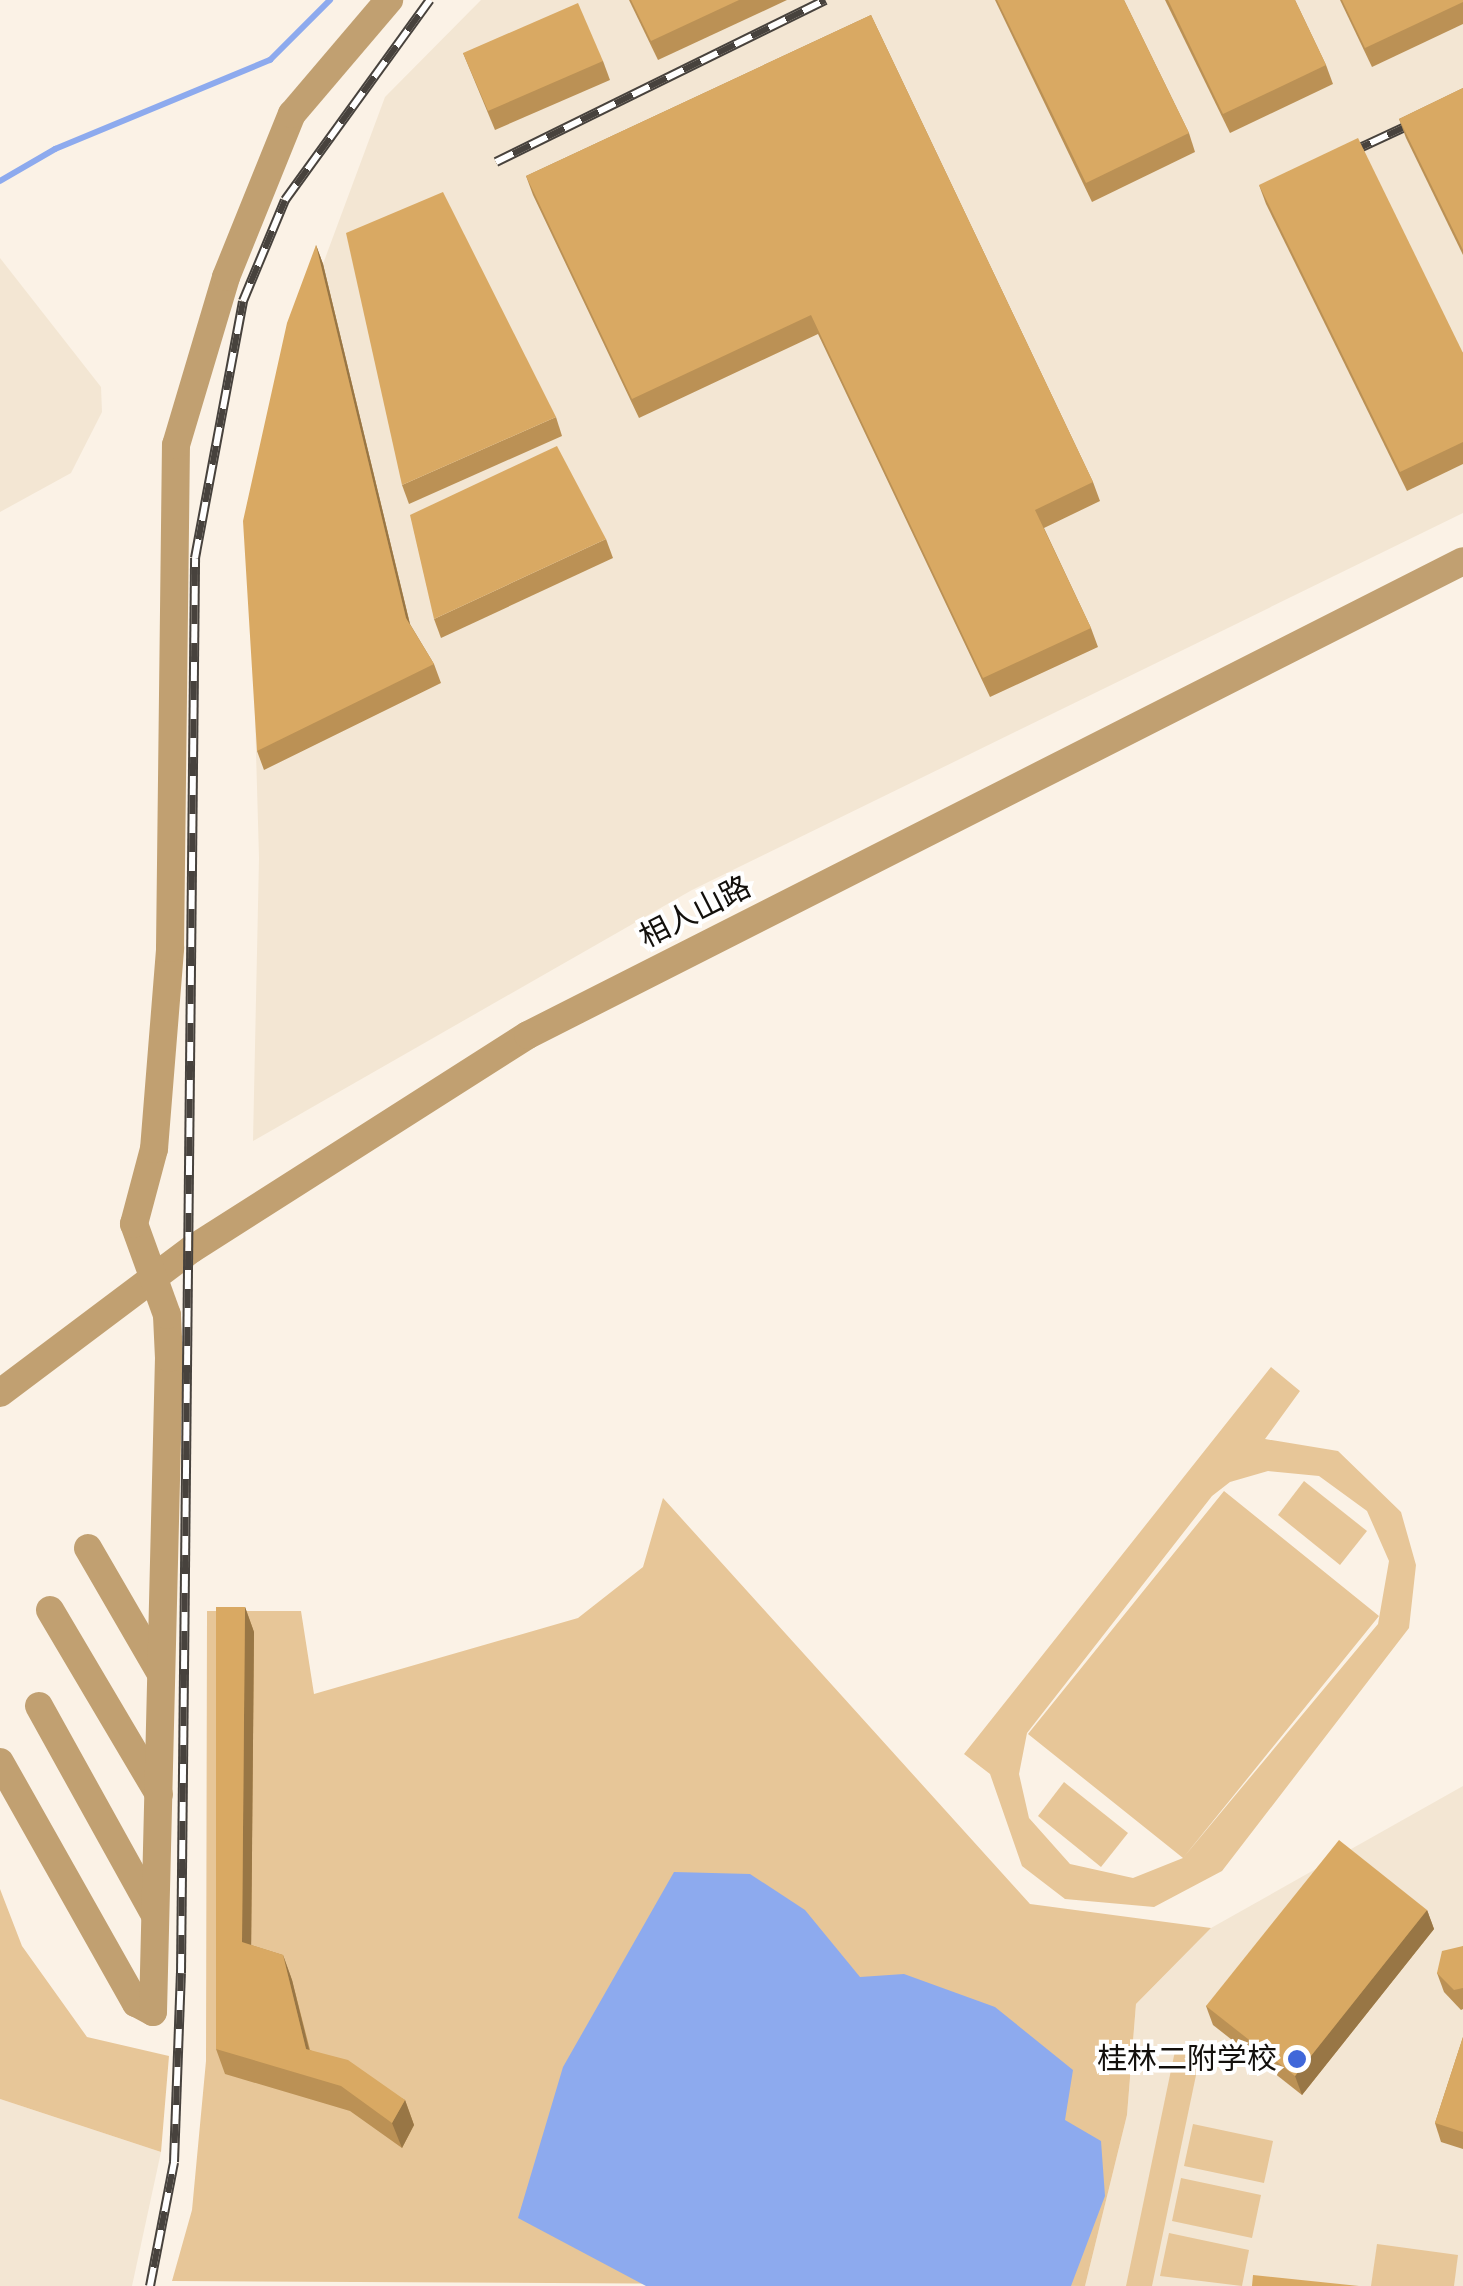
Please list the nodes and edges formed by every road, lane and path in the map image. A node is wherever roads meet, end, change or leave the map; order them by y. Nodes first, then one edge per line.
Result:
1 (389, 0) edge
2 (1463, 561) edge
3 (156, 1276) junction
4 (0, 1393) edge
5 (88, 1548) dead end
6 (50, 1610) dead end
7 (161, 1674) junction
8 (39, 1706) dead end
9 (0, 1762) edge
10 (158, 1794) junction
11 (156, 1916) junction

1 - 3 street
2 - 3 street, 相人山路
3 - 4 street, 相人山路
3 - 7 street
5 - 7 street
6 - 10 street
7 - 10 street
8 - 11 street
9 - 11 street
10 - 11 street

